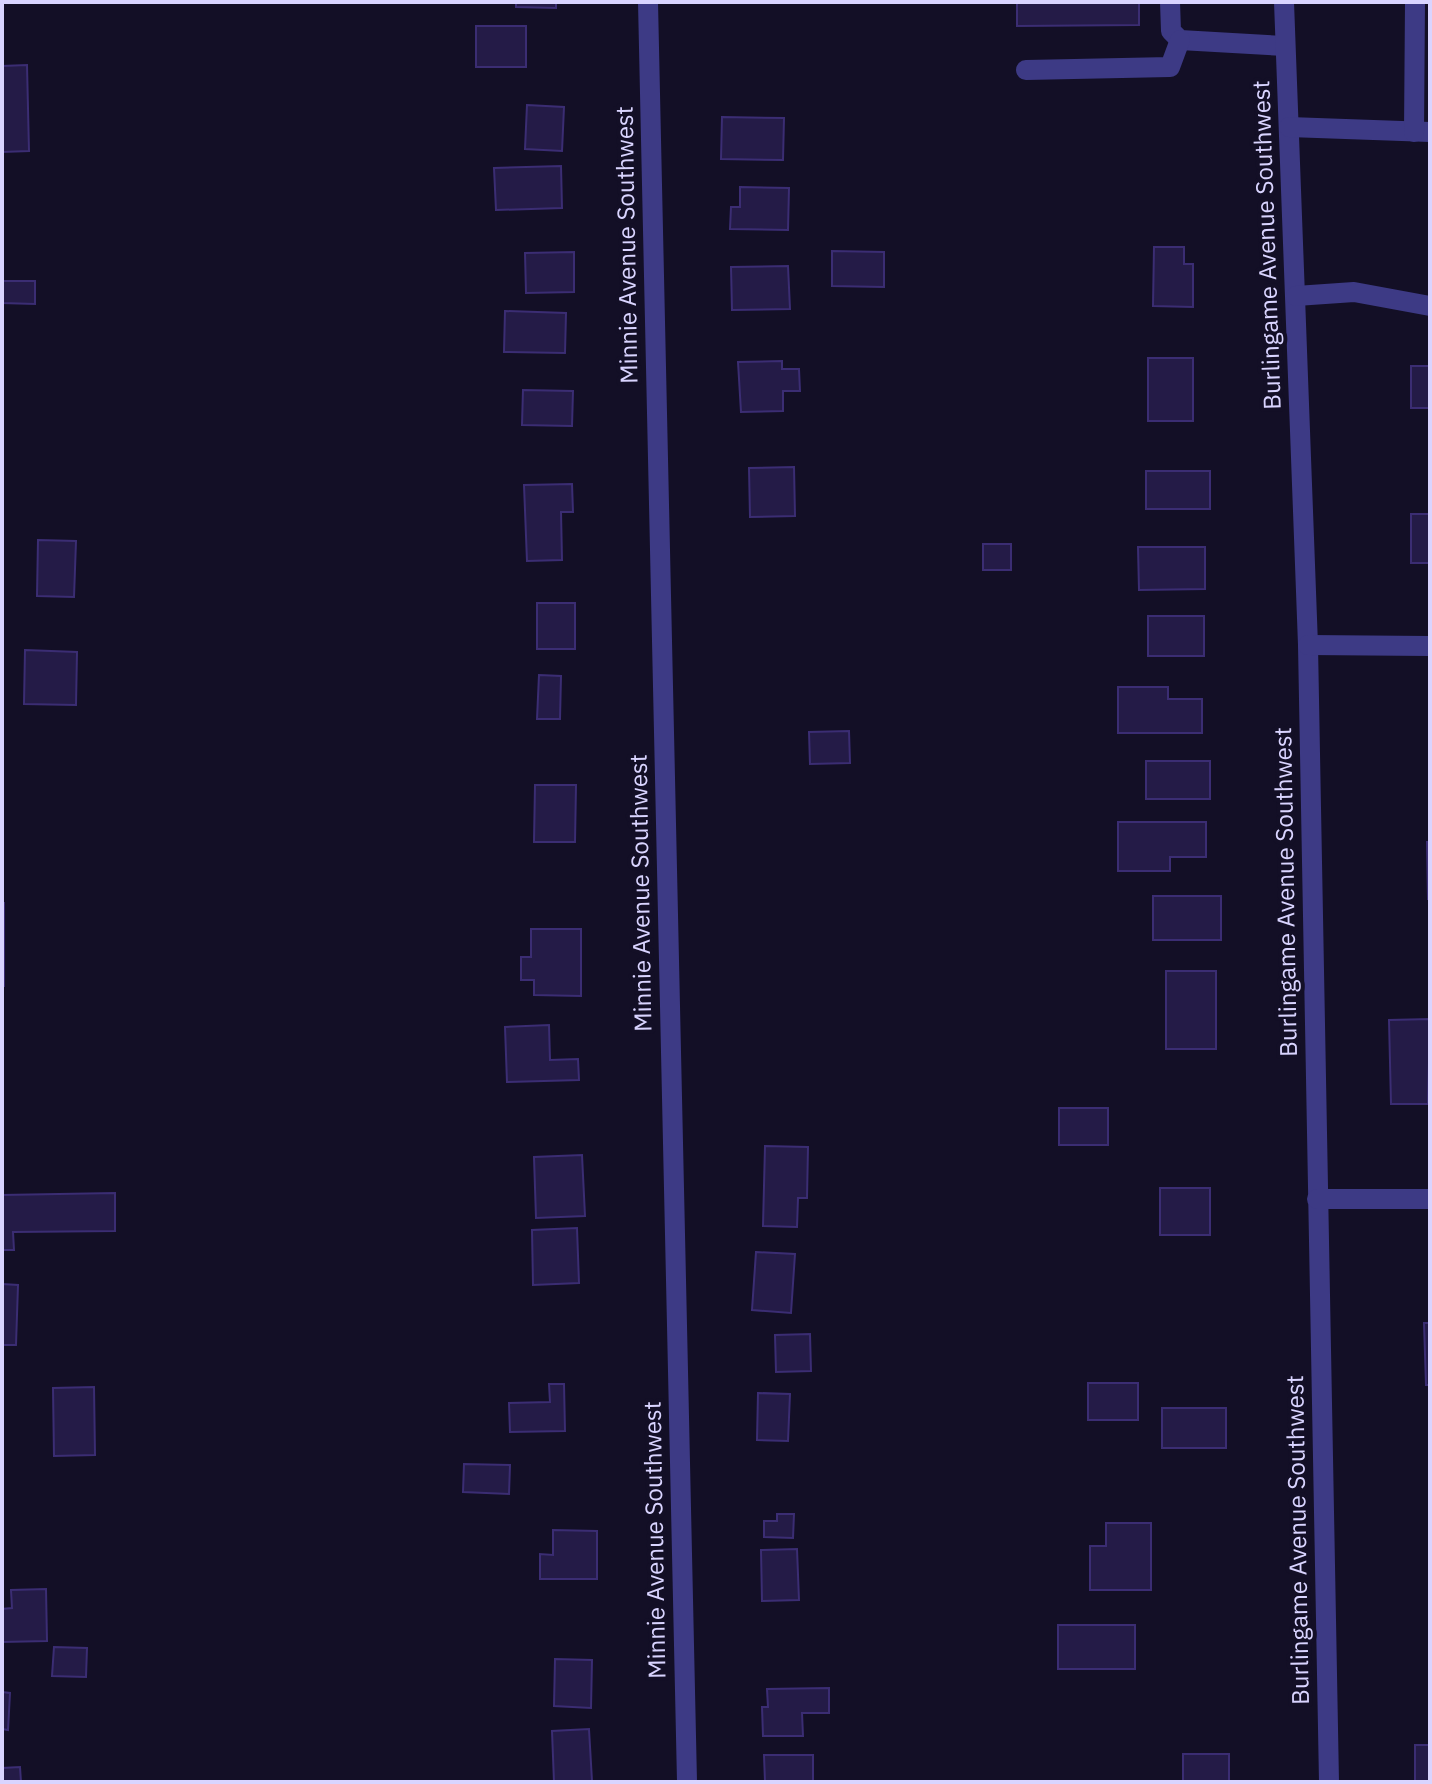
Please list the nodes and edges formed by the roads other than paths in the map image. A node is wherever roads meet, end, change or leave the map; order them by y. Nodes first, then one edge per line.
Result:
1 (648, 2) edge
2 (1170, 2) edge
3 (1284, 2) edge
4 (1415, 2) edge
5 (1180, 40) junction
6 (1285, 46) junction
7 (1026, 70) dead end
8 (1289, 127) junction
9 (1422, 132) edge
10 (1296, 296) junction
11 (1430, 306) edge
12 (1308, 645) junction
13 (1430, 646) edge
14 (1317, 1199) junction
15 (1430, 1199) edge
16 (687, 1782) edge
17 (1329, 1782) edge

1 - 16 street, Minnie Avenue Southwest
2 - 5 street
3 - 6 street, Burlingame Avenue Southwest
4 - 9 street
5 - 6 street
5 - 7 street
6 - 8 street, Burlingame Avenue Southwest
8 - 9 street
8 - 10 street, Burlingame Avenue Southwest
10 - 11 street
10 - 12 street, Burlingame Avenue Southwest
12 - 13 street
12 - 14 street, Burlingame Avenue Southwest
14 - 15 street
14 - 17 street, Burlingame Avenue Southwest

